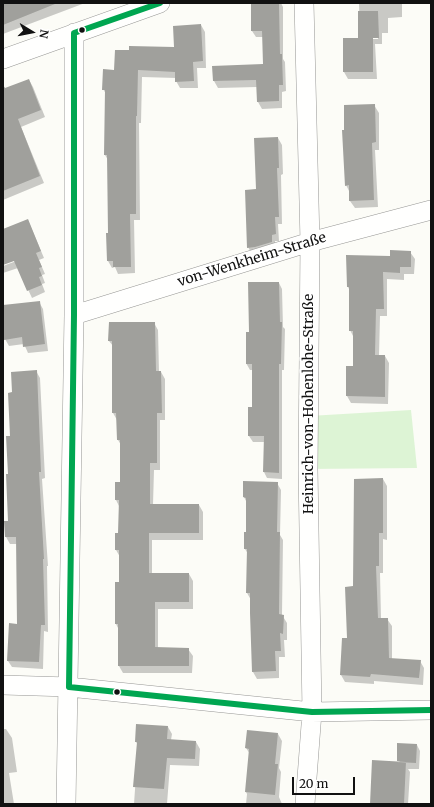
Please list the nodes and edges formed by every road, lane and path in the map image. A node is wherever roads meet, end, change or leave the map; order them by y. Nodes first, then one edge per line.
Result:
1 (160, 3) edge
2 (304, 3) edge
3 (74, 33) junction
4 (3, 59) edge
5 (431, 210) edge
6 (310, 242) junction
7 (74, 314) junction
8 (3, 685) edge
9 (69, 687) junction
10 (431, 710) edge
11 (312, 712) junction
12 (66, 804) edge
13 (305, 804) edge

1 - 3 street
2 - 6 street, Heinrich-von-Hohenlohe-Straße
3 - 4 street
3 - 7 street
5 - 6 street, von-Wenkheim-Straße
6 - 7 street, von-Wenkheim-Straße
6 - 11 street, Heinrich-von-Hohenlohe-Straße
7 - 9 street
8 - 9 street
9 - 11 street
9 - 12 street
10 - 11 street
11 - 13 street, Heinrich-von-Hohenlohe-Straße

